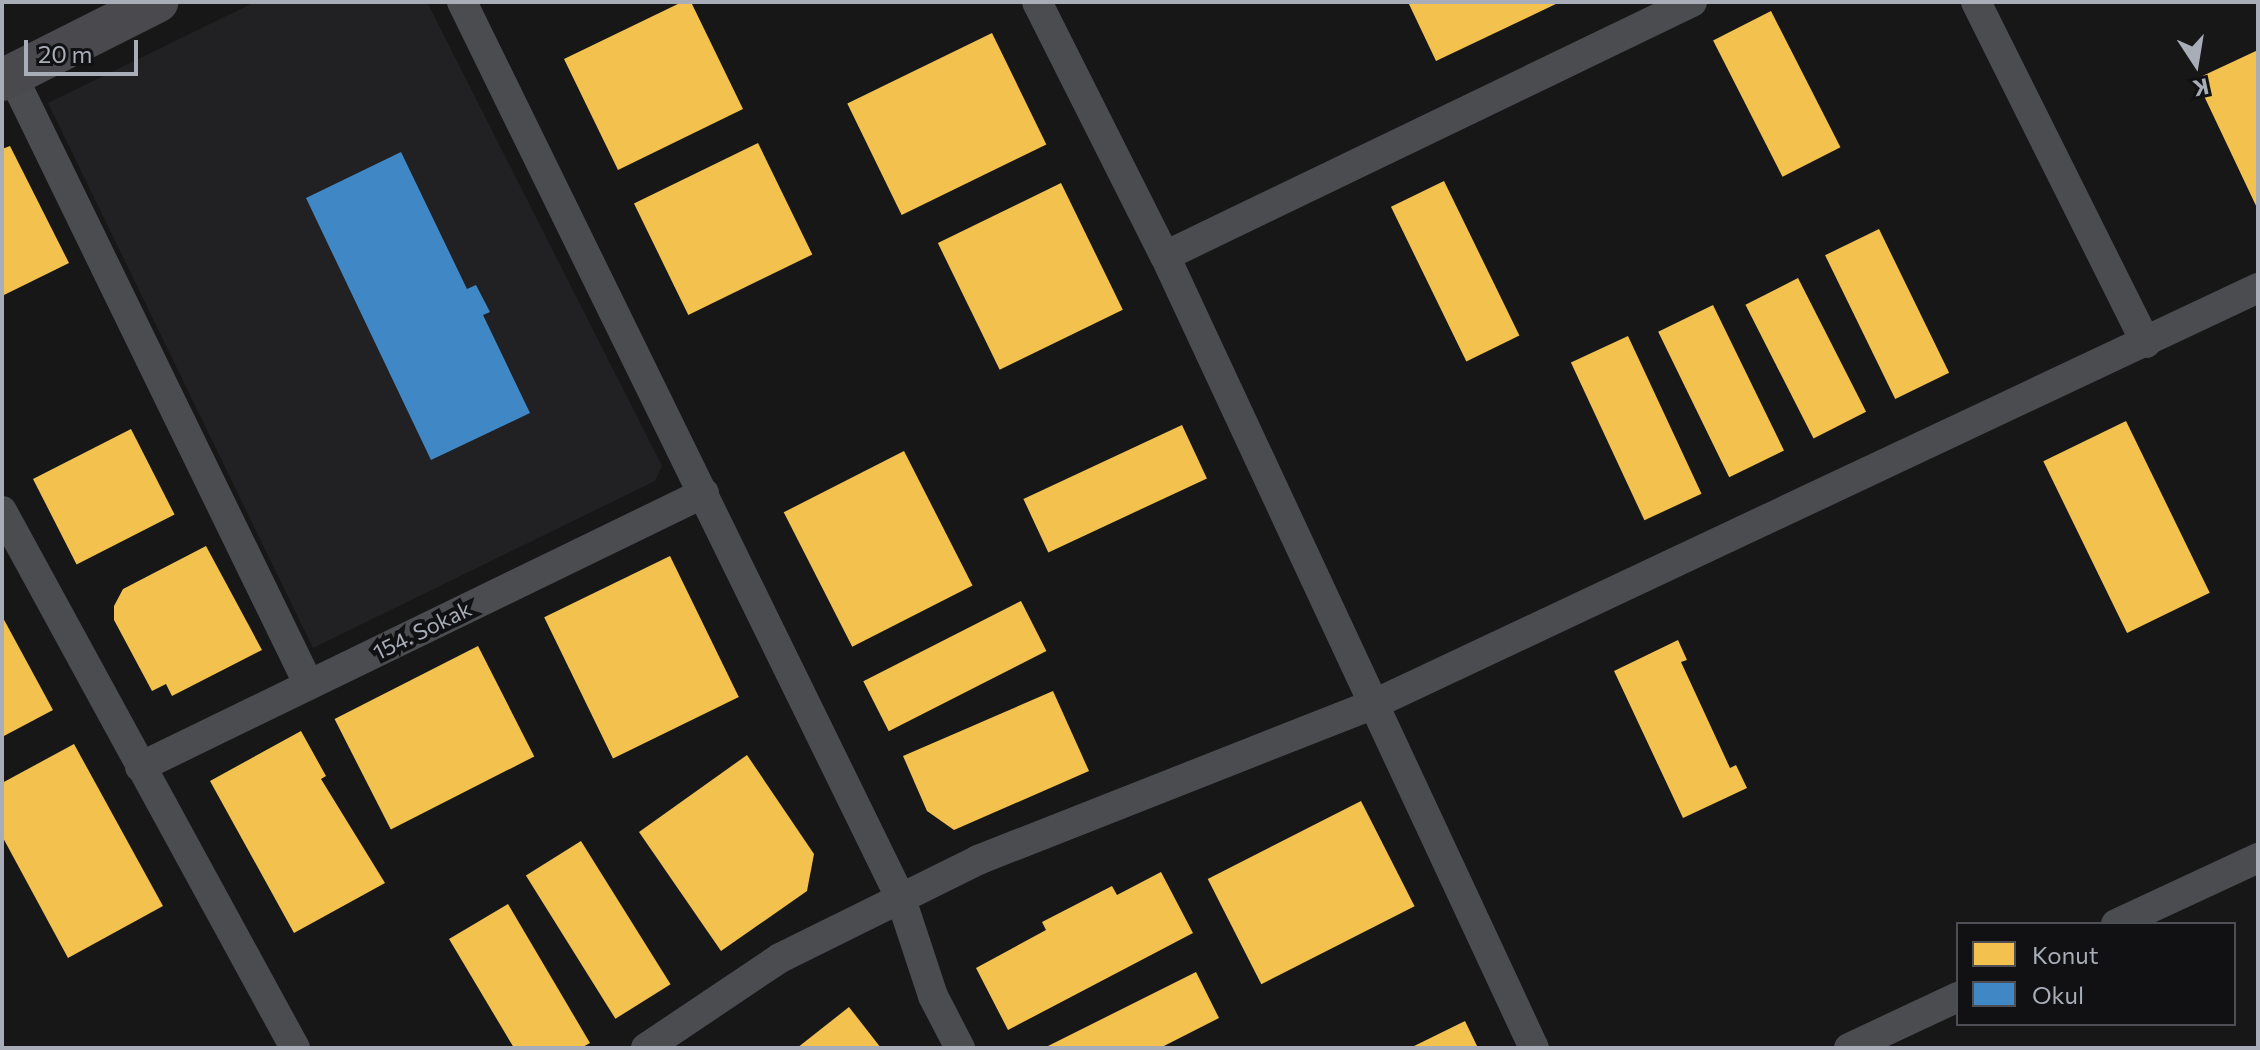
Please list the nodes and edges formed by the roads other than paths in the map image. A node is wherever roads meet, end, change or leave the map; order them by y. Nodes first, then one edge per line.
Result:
1 (157, 2) edge
2 (462, 2) edge
3 (1037, 2) edge
4 (1692, 2) edge
5 (1976, 2) edge
6 (1640, 13) edge
7 (7, 77) edge
8 (1165, 256) junction
9 (2258, 288) edge
10 (2146, 343) junction
11 (704, 493) junction
12 (2, 511) edge
13 (309, 685) junction
14 (1372, 705) junction
15 (140, 767) junction
16 (2258, 858) edge
17 (901, 899) junction
18 (2120, 922) edge
19 (1956, 998) edge
20 (295, 1048) edge
21 (646, 1048) edge
22 (960, 1048) edge
23 (1534, 1048) edge
24 (1849, 1048) edge

1 - 7 street
2 - 11 street
3 - 8 street
4 - 6 street
5 - 10 street
6 - 8 street
7 - 13 street
8 - 14 street
9 - 10 street
10 - 14 street
11 - 13 street, 154. Sokak
11 - 17 street
12 - 15 street
13 - 15 street, 154. Sokak
14 - 17 street
14 - 23 street
15 - 20 street
16 - 18 street
17 - 21 street
17 - 22 street
19 - 24 street

